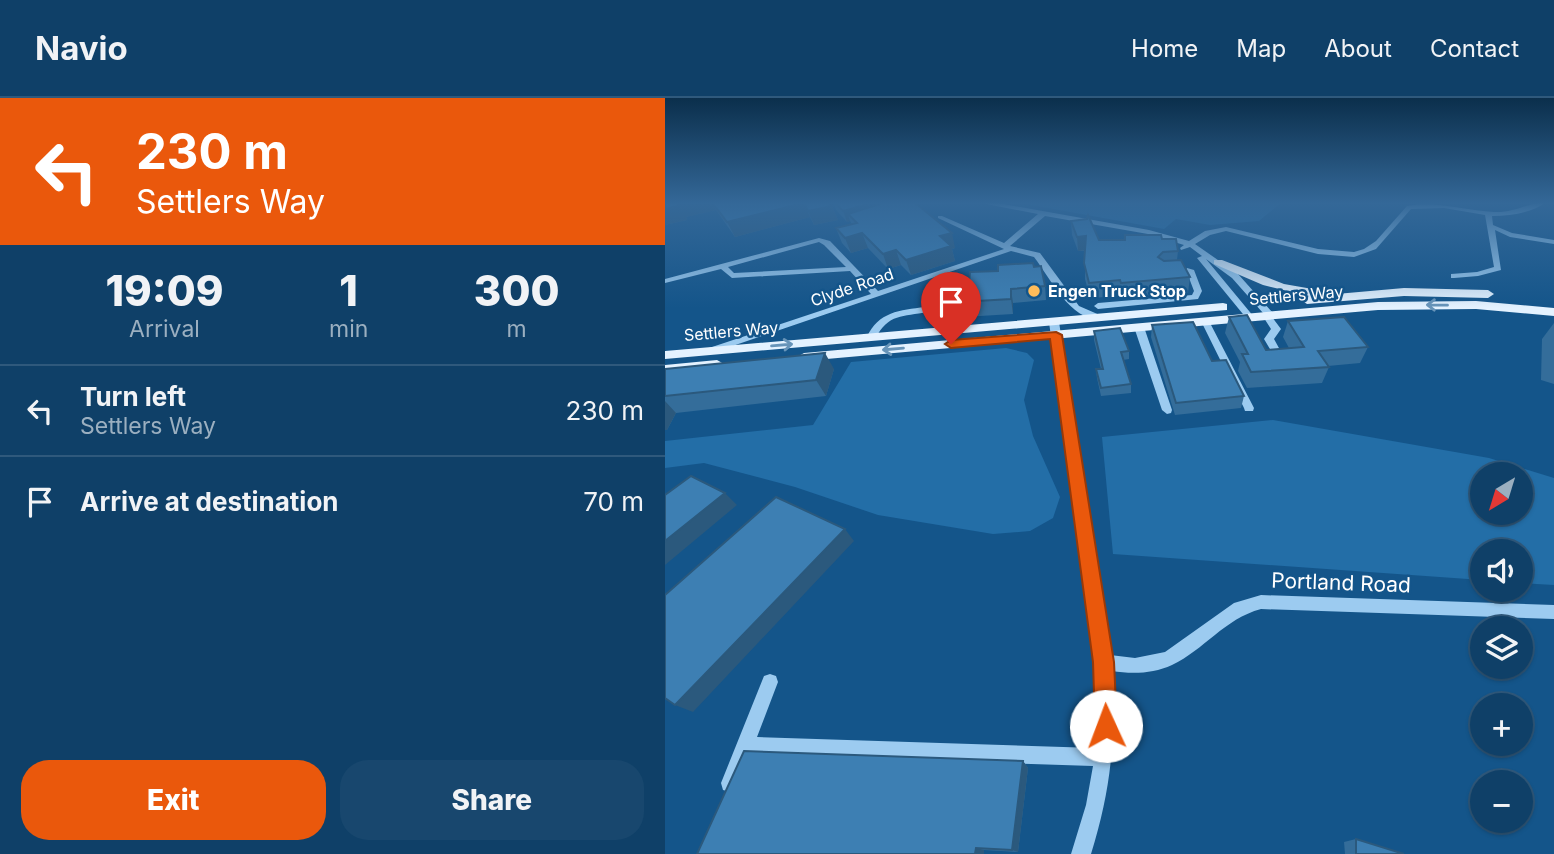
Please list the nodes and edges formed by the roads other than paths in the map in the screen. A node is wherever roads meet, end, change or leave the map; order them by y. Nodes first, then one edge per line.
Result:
1 (825, 237) edge
2 (984, 237) edge
3 (1019, 237) edge
4 (1153, 237) edge
5 (1201, 237) edge
6 (1263, 237) edge
7 (1382, 237) edge
8 (1493, 237) edge
9 (1524, 237) edge
10 (821, 240) junction
11 (1554, 242) edge
12 (1187, 246) junction
13 (1008, 248) junction
14 (722, 265) junction
15 (1215, 265) junction
16 (852, 269) junction
17 (1176, 270) edge
18 (1190, 270) junction
19 (1454, 276) dead end
20 (665, 281) edge
21 (876, 294) junction
22 (1348, 296) junction
23 (1554, 301) edge
24 (1144, 308) junction
25 (925, 310) dead end
26 (1246, 311) junction
27 (1266, 311) junction
28 (1099, 312) junction
29 (1554, 312) edge
30 (1205, 321) junction
31 (1139, 327) junction
32 (1055, 329) junction
33 (872, 337) junction
34 (708, 351) junction
35 (665, 355) edge
36 (1280, 359) edge
37 (665, 369) edge
38 (1249, 408) dead end
39 (1167, 410) dead end
40 (1554, 611) edge
41 (1103, 662) junction
42 (770, 682) dead end
43 (744, 746) junction
44 (1104, 757) junction
45 (726, 795) edge
46 (1081, 854) edge

1 - 10 street
2 - 13 street
3 - 13 street
4 - 12 street
5 - 12 street
6 - 7 street
8 - 19 lane
9 - 11 street
10 - 14 street
10 - 16 street
12 - 15 street
13 - 21 street, Clyde Road
13 - 28 street
14 - 16 street
14 - 20 street
15 - 18 street
15 - 22 main road
15 - 26 street
15 - 27 street
16 - 21 street
17 - 18 street
18 - 24 street
21 - 34 street, Clyde Road
22 - 23 main road, Settlers Way
22 - 27 main road, Settlers Way
24 - 26 main road, Settlers Way
24 - 28 main road, Settlers Way
25 - 33 street
26 - 27 main road, Settlers Way
26 - 30 main road, Settlers Way
29 -> 27 main road, Settlers Way
27 - 36 street
28 - 32 main road, Settlers Way
30 - 31 main road, Settlers Way
30 - 38 street
31 - 32 main road, Settlers Way
31 - 39 street
32 - 33 main road, Settlers Way
32 -> 37 main road, Settlers Way
32 - 41 street
34 -> 33 main road, Settlers Way
34 - 35 main road, Settlers Way
40 - 41 street, Portland Road
41 - 44 street
42 - 43 street
43 - 44 street
43 - 45 street
44 - 46 street

